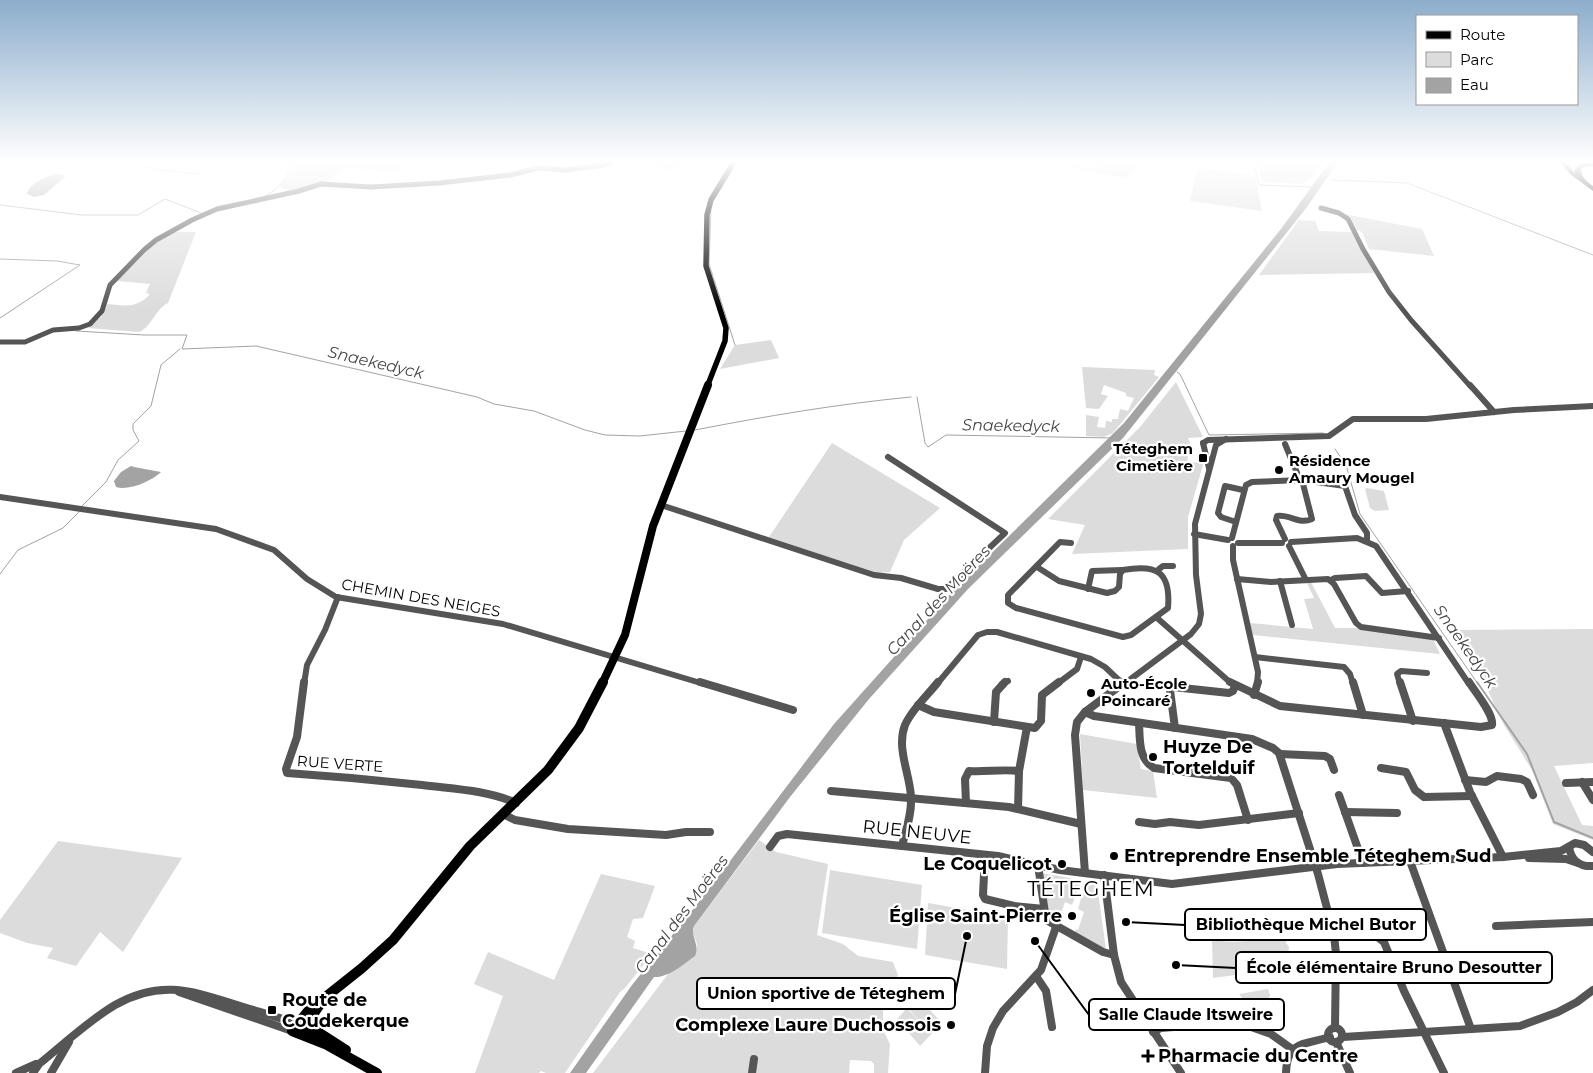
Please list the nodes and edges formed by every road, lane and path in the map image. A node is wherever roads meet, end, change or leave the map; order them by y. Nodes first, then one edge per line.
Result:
1 (216, 210) edge
2 (708, 210) edge
3 (1328, 210) edge
4 (0, 342) edge
5 (1593, 406) edge
6 (1494, 412) junction
7 (1226, 439) junction
8 (1203, 443) junction
9 (1285, 444) dead end
10 (1215, 449) junction
11 (888, 457) dead end
12 (1210, 468) junction
13 (1301, 480) junction
14 (1243, 490) junction
15 (0, 497) edge
16 (661, 505) junction
17 (1199, 505) joint
18 (1236, 522) junction
19 (1196, 534) junction
20 (1367, 540) junction
21 (1233, 542) junction
22 (1287, 542) junction
23 (1070, 544) dead end
24 (1196, 560) joint
25 (1173, 566) dead end
26 (1037, 567) junction
27 (1159, 569) junction
28 (1122, 570) junction
29 (1237, 579) junction
30 (1306, 580) junction
31 (1331, 580) junction
32 (1280, 581) junction
33 (1088, 589) junction
34 (1408, 591) junction
35 (338, 597) junction
36 (1156, 618) junction
37 (1292, 625) dead end
38 (1439, 638) junction
39 (1183, 641) junction
40 (1081, 657) junction
41 (1255, 657) junction
42 (615, 658) junction
43 (1427, 674) dead end
44 (1008, 681) dead end
45 (1123, 684) junction
46 (1235, 686) junction
47 (1254, 695) junction
48 (918, 706) junction
49 (793, 710) dead end
50 (1085, 712) junction
51 (1363, 715) junction
52 (1412, 721) junction
53 (994, 722) junction
54 (1139, 723) junction
55 (1444, 723) junction
56 (1027, 727) junction
57 (1175, 728) junction
58 (1280, 754) junction
59 (1381, 768) dead end
60 (1334, 770) dead end
61 (1019, 771) junction
62 (1465, 780) junction
63 (1582, 782) junction
64 (1593, 782) edge
65 (1566, 783) dead end
66 (831, 792) dead end
67 (1533, 794) dead end
68 (1339, 795) dead end
69 (1472, 796) junction
70 (911, 798) junction
71 (1593, 800) edge
72 (516, 803) junction
73 (966, 803) junction
74 (1018, 809) junction
75 (1345, 812) junction
76 (1299, 813) junction
77 (1398, 813) dead end
78 (503, 814) junction
79 (1248, 820) junction
80 (1139, 822) dead end
81 (1081, 824) junction
82 (710, 832) dead end
83 (1584, 845) junction
84 (902, 846) junction
85 (770, 847) dead end
86 (1569, 847) junction
87 (1593, 848) edge
88 (1593, 852) edge
89 (986, 855) junction
90 (1503, 857) junction
91 (1410, 861) junction
92 (1363, 863) junction
93 (1581, 864) junction
94 (1038, 865) junction
95 (1315, 866) junction
96 (1593, 866) edge
97 (1085, 872) junction
98 (1593, 874) edge
99 (1104, 875) junction
100 (1044, 909) junction
101 (1593, 922) edge
102 (1496, 926) dead end
103 (1056, 927) junction
104 (1332, 927) junction
105 (1114, 955) junction
106 (1036, 976) junction
107 (1592, 993) edge
108 (83, 1026) junction
109 (1052, 1027) dead end
110 (298, 1028) junction
111 (1471, 1029) junction
112 (1153, 1032) junction
113 (1424, 1032) junction
114 (1336, 1039) junction
115 (1292, 1049) junction
116 (754, 1059) dead end
117 (42, 1061) junction
118 (52, 1070) edge
119 (375, 1072) edge
120 (16, 1073) edge
121 (32, 1073) edge
122 (752, 1073) edge
123 (985, 1073) edge
124 (1181, 1073) edge
125 (1286, 1073) edge
126 (1350, 1073) edge
127 (1444, 1073) edge

1 - 4 street
2 - 16 main road
3 - 6 street
5 - 6 street
6 - 7 street
7 - 8 street
7 - 10 street
8 - 10 street
8 - 12 street
9 - 13 street
10 - 12 street
11 - 16 street
12 - 17 street
13 - 14 street
13 - 20 street
13 - 22 street
14 - 18 street
14 - 18 street
15 - 35 street, CHEMIN DES NEIGES
16 - 42 main road
17 - 19 street
18 - 21 street
19 - 21 street
19 - 24 street
20 - 22 street
20 - 34 street
21 - 22 street
21 - 29 street
22 - 30 street
23 - 26 street
24 - 39 street
25 - 27 street
26 - 33 street
26 - 36 street
27 - 28 street
27 - 36 street
28 - 33 street
28 - 33 street
29 - 32 street
29 - 41 street
30 - 31 street
30 - 32 street
31 - 34 street
31 - 38 street
32 - 37 street
34 - 38 street
35 - 42 street, CHEMIN DES NEIGES
35 - 72 street, RUE VERTE
36 - 39 street
38 - 55 street
39 - 45 street
39 - 46 street
40 - 45 street
40 - 48 street
40 - 56 street
41 - 47 street
41 - 51 street
42 - 49 street, CHEMIN DES NEIGES
42 - 72 main road
43 - 52 street
44 - 53 street
45 - 50 street
46 - 47 street
46 - 57 street
47 - 51 street
48 - 53 street
48 - 70 street
50 - 54 street
50 - 81 street
51 - 52 street
52 - 55 street
53 - 56 street
54 - 57 street
54 - 79 street
55 - 62 street
56 - 61 street
57 - 58 street
58 - 60 street
58 - 76 street
59 - 69 street
61 - 73 street
61 - 74 street
62 - 67 street
62 - 69 street
63 - 64 street
63 - 65 street
63 - 71 street
66 - 70 street
68 - 75 street
69 - 90 street
70 - 73 street
70 - 84 street
72 - 78 main road
73 - 74 street
74 - 81 street
75 - 77 street
75 - 92 street
76 - 79 street
76 - 95 street
78 - 82 street
78 - 110 main road
79 - 80 street
81 - 97 street
83 - 86 street
83 - 87 street
83 - 88 street
84 - 85 street, RUE NEUVE
84 - 89 street, RUE NEUVE
86 - 90 street
86 - 93 street
89 - 94 street, RUE NEUVE
89 - 100 street
90 - 91 street, RUE NEUVE
90 - 93 street
91 - 92 street, RUE NEUVE
91 - 111 street
92 - 95 street, RUE NEUVE
93 - 96 street
93 - 98 street
94 - 97 street, RUE NEUVE
94 - 100 street
95 - 99 street, RUE NEUVE
95 - 104 street
97 - 99 street, RUE NEUVE
99 - 105 street
100 - 103 street
101 - 102 street
103 - 105 street
103 - 106 street
104 - 113 street
104 - 114 street
105 - 112 street
106 - 109 street
106 - 123 street
107 - 111 street
108 - 110 street
108 - 117 street
108 - 118 street
110 - 119 main road
111 - 113 street
112 - 115 street
112 - 124 street
113 - 114 street
113 - 127 street
114 - 115 street
114 - 126 street
115 - 125 street
116 - 122 street
117 - 118 street
117 - 120 street
117 - 121 street

